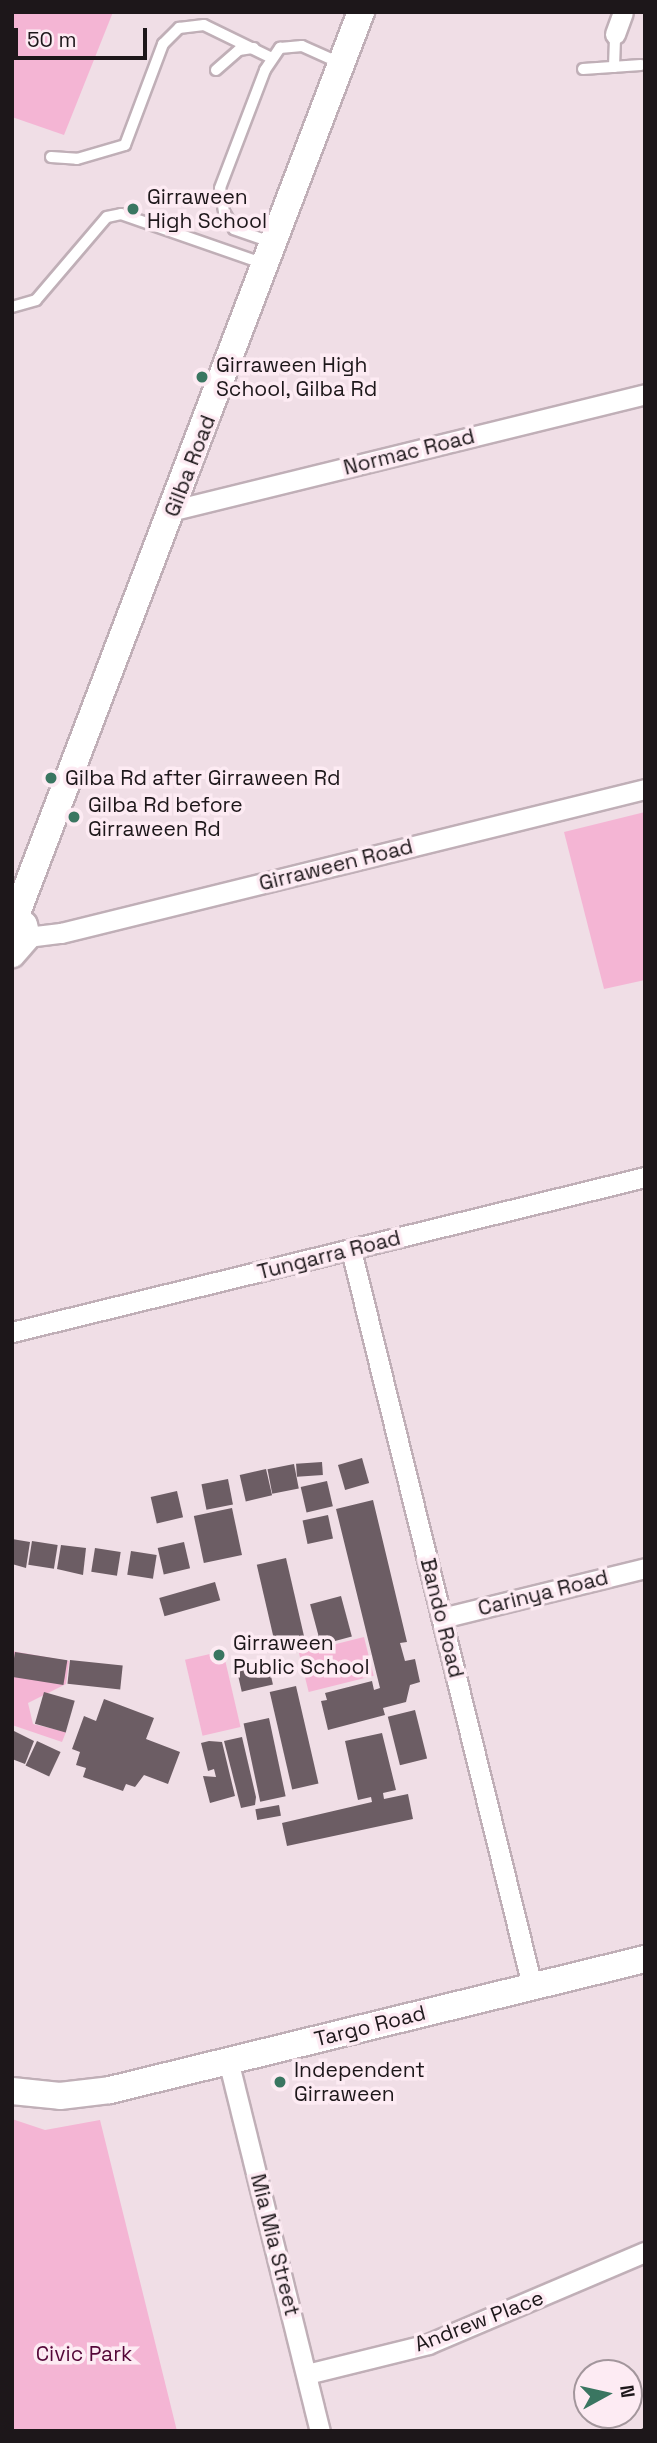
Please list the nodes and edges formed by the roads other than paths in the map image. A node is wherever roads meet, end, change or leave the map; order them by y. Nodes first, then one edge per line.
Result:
1 (361, 12) edge
2 (623, 12) edge
3 (615, 34) joint
4 (254, 48) junction
5 (270, 57) junction
6 (342, 64) junction
7 (641, 65) dead end
8 (614, 67) junction
9 (583, 69) dead end
10 (216, 70) dead end
11 (51, 157) dead end
12 (270, 254) junction
13 (12, 307) edge
14 (645, 394) edge
15 (174, 510) junction
16 (645, 789) edge
17 (17, 931) edge
18 (645, 1178) edge
19 (351, 1250) junction
20 (12, 1332) edge
21 (645, 1568) edge
22 (442, 1618) junction
23 (645, 1959) edge
24 (533, 1986) junction
25 (228, 2060) junction
26 (12, 2091) edge
27 (645, 2252) edge
28 (307, 2374) junction
29 (320, 2431) edge

1 - 6 street, Gilba Road
2 - 3 street
3 - 8 lane
4 - 5 lane
4 - 10 lane
4 - 11 lane
5 - 6 lane
5 - 12 lane
6 - 12 street, Gilba Road
7 - 8 lane
8 - 9 lane
12 - 13 lane
12 - 15 street, Gilba Road
14 - 15 street, Normac Road
15 - 17 street, Gilba Road
16 - 17 street, Girraween Road
18 - 19 street, Tungarra Road
19 - 20 street, Tungarra Road
19 - 22 street, Bando Road
21 - 22 street, Carinya Road
22 - 24 street, Bando Road
23 - 24 street, Targo Road
24 - 25 street, Targo Road
25 - 26 street, Targo Road
25 - 28 street, Mia Mia Street
27 - 28 street, Andrew Place
28 - 29 street, Mia Mia Street

